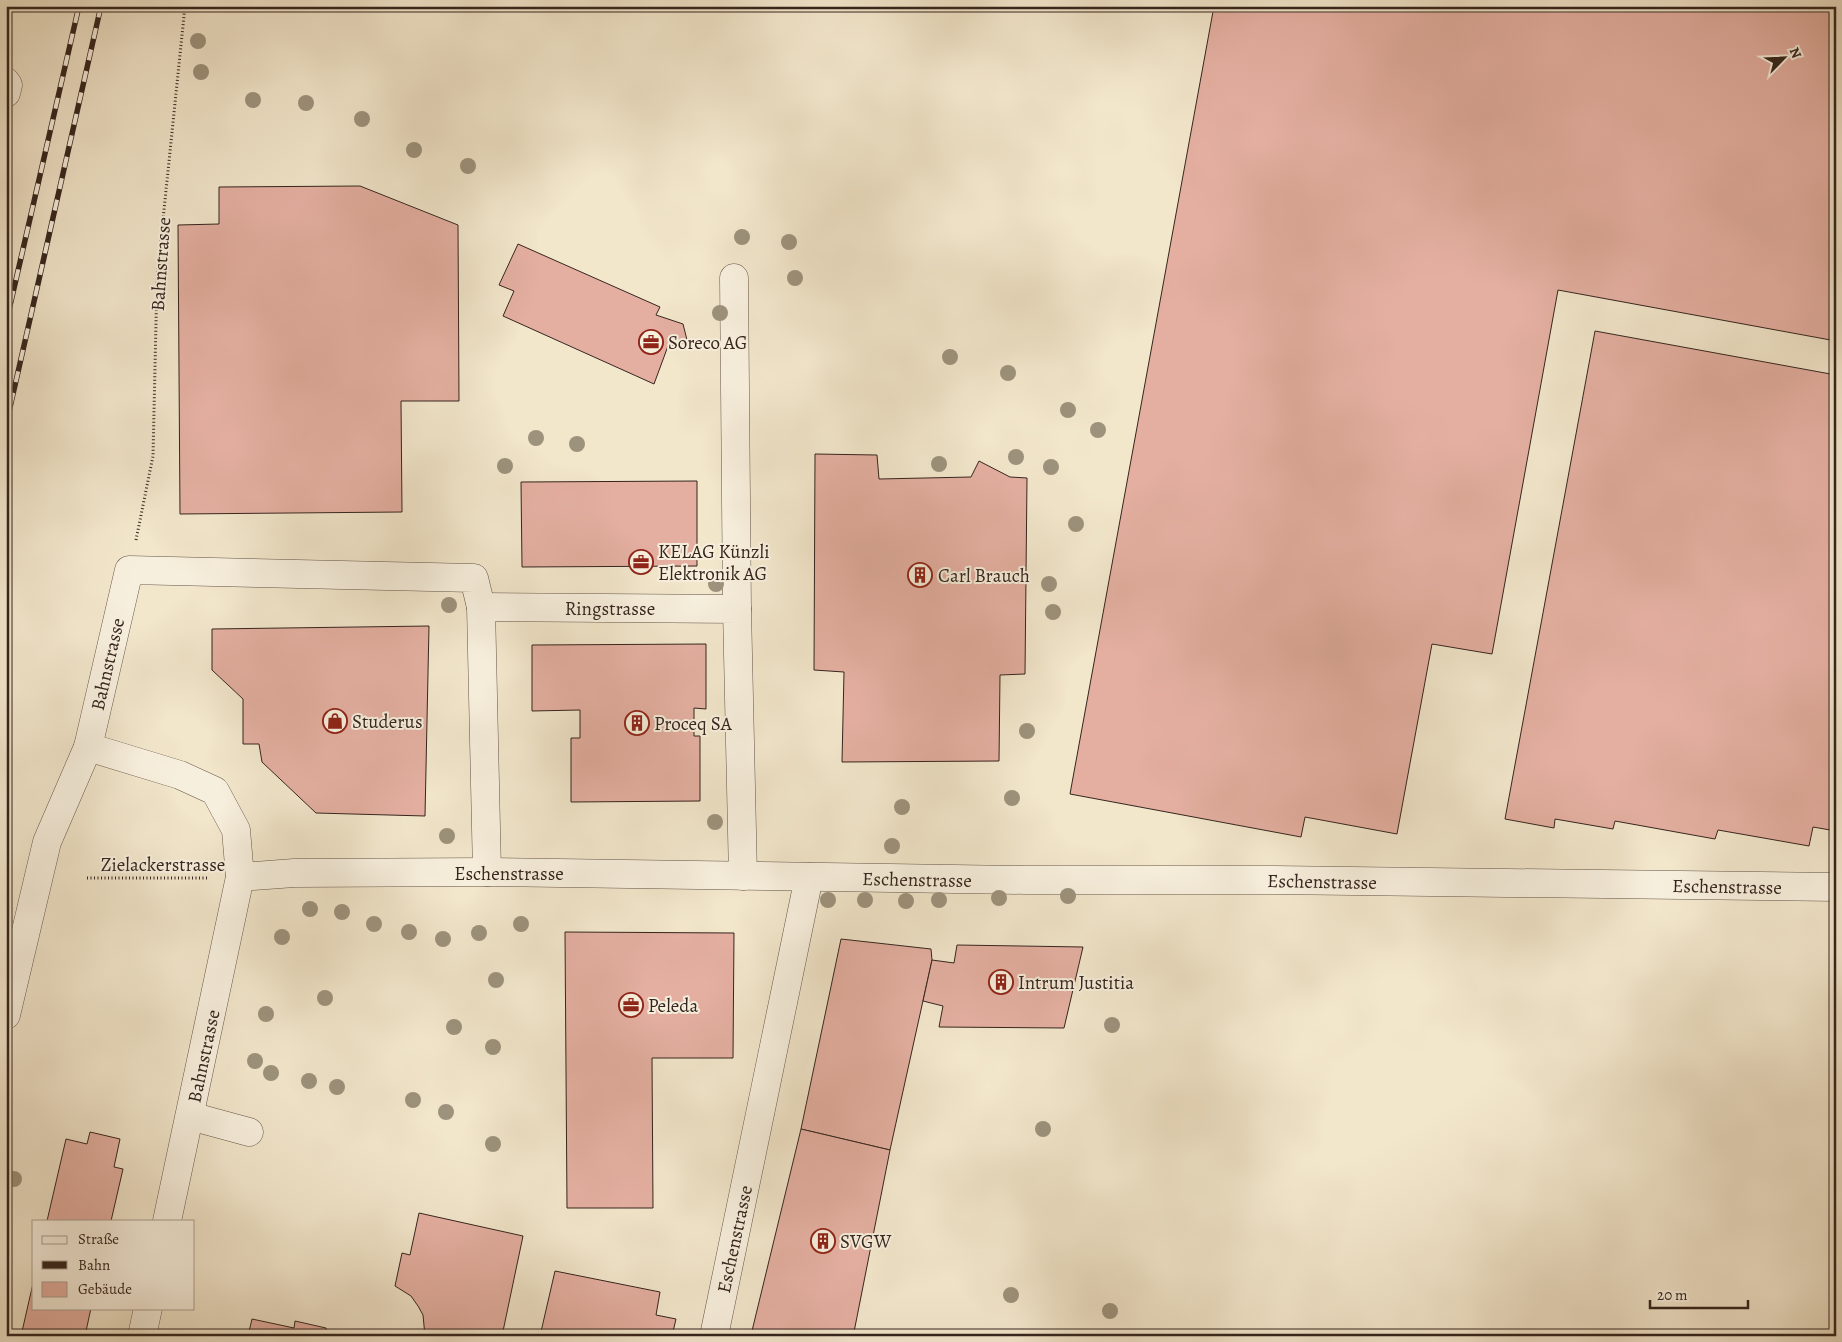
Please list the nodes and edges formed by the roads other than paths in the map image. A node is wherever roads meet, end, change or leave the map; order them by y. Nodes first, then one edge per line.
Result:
1 (6, 82) edge
2 (6, 93) edge
3 (734, 278) dead end
4 (480, 607) junction
5 (737, 609) junction
6 (88, 747) junction
7 (487, 872) junction
8 (743, 876) junction
9 (240, 877) junction
10 (808, 877) junction
11 (1836, 887) edge
12 (6, 1015) edge
13 (190, 1116) junction
14 (250, 1132) dead end
15 (167, 1220) edge
16 (148, 1310) edge
17 (142, 1336) edge
18 (714, 1336) edge

1 - 2 street
3 - 5 street
4 - 5 street, Ringstrasse
4 - 6 street, Bahnstrasse
4 - 7 street
5 - 8 street
6 - 9 street, Bahnstrasse
6 - 12 street
7 - 8 street, Eschenstrasse
7 - 9 street, Eschenstrasse
8 - 10 street, Eschenstrasse
9 - 13 street, Bahnstrasse
10 - 11 street, Eschenstrasse
10 - 18 street, Eschenstrasse
13 - 14 street
13 - 15 street, Bahnstrasse
16 - 17 street

